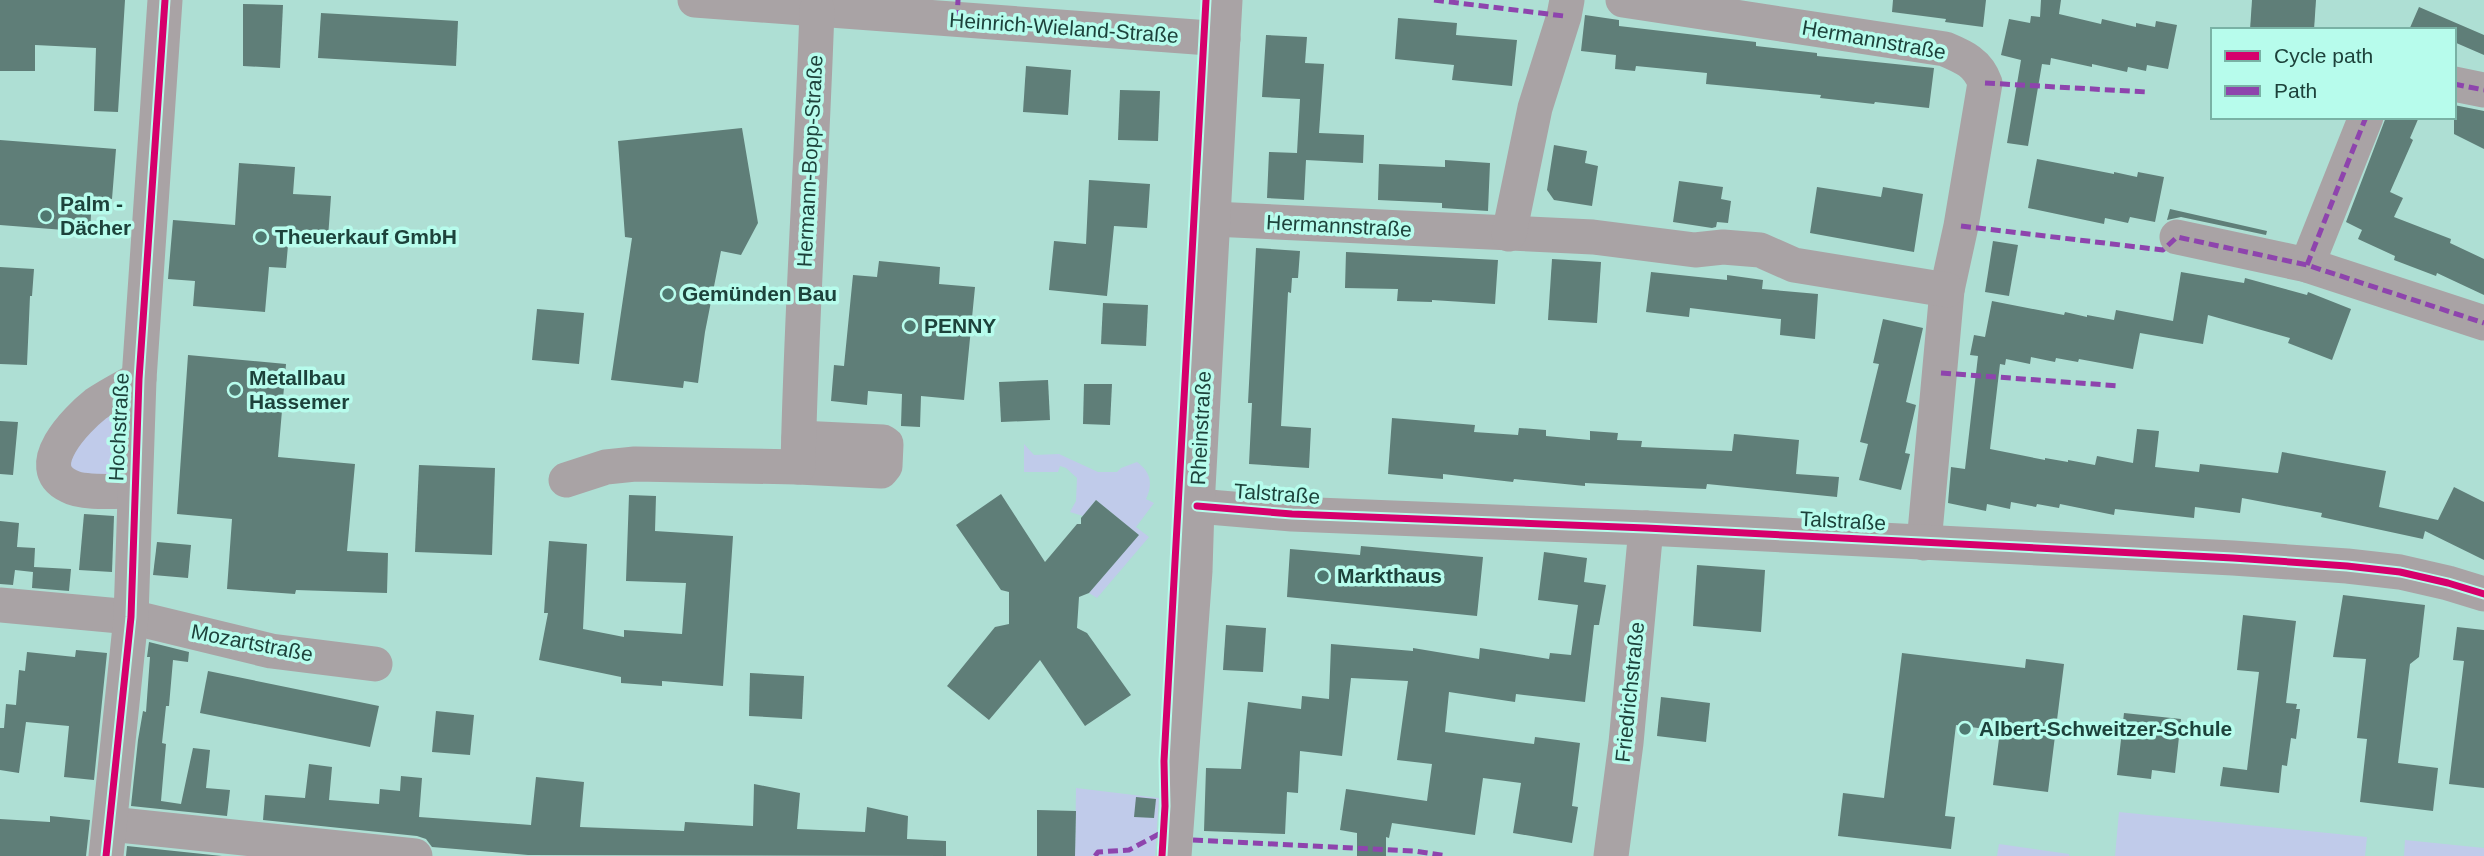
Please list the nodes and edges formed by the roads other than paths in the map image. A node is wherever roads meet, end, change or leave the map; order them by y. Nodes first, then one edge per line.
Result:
1 (165, 0) edge
2 (695, 0) edge
3 (1225, 0) edge
4 (1567, 0) edge
5 (1623, 0) edge
6 (817, 9) junction
7 (1223, 39) junction
8 (2456, 84) edge
9 (2484, 90) edge
10 (2365, 119) edge
11 (1212, 219) junction
12 (1509, 234) junction
13 (2177, 237) dead end
14 (2307, 265) junction
15 (1947, 290) junction
16 (2484, 323) edge
17 (139, 379) junction
18 (566, 480) dead end
19 (134, 491) junction
20 (1197, 506) junction
21 (1646, 528) junction
22 (1924, 543) junction
23 (2484, 594) edge
24 (0, 605) edge
25 (131, 617) junction
26 (375, 664) dead end
27 (108, 840) edge
28 (373, 855) edge
29 (415, 856) edge
30 (1174, 856) edge
31 (1611, 856) edge

1 - 17 street, Hochstraße
2 - 6 street, Heinrich-Wieland-Straße
3 - 7 street, Rheinstraße
4 - 12 street
5 - 15 street, Hermannstraße
6 - 7 street, Heinrich-Wieland-Straße
6 - 18 street, Hermann-Bopp-Straße
7 - 11 street, Rheinstraße
8 - 9 street
10 - 14 street
11 - 12 street, Hermannstraße
11 - 20 street, Rheinstraße
12 - 15 street, Hermannstraße
13 - 14 street
14 - 16 street
15 - 22 street, Hermannstraße
17 - 19 street, Hochstraße
17 - 19 street, Hochstraße
19 - 25 street, Hochstraße
20 - 21 street, Talstraße
20 - 30 street, Rheinstraße
21 - 22 street, Talstraße
21 - 31 street, Friedrichstraße
22 - 23 street, Talstraße
24 - 25 street, Mozartstraße
25 - 26 street, Mozartstraße
25 - 27 street, Hochstraße
27 - 28 street
28 - 29 street

